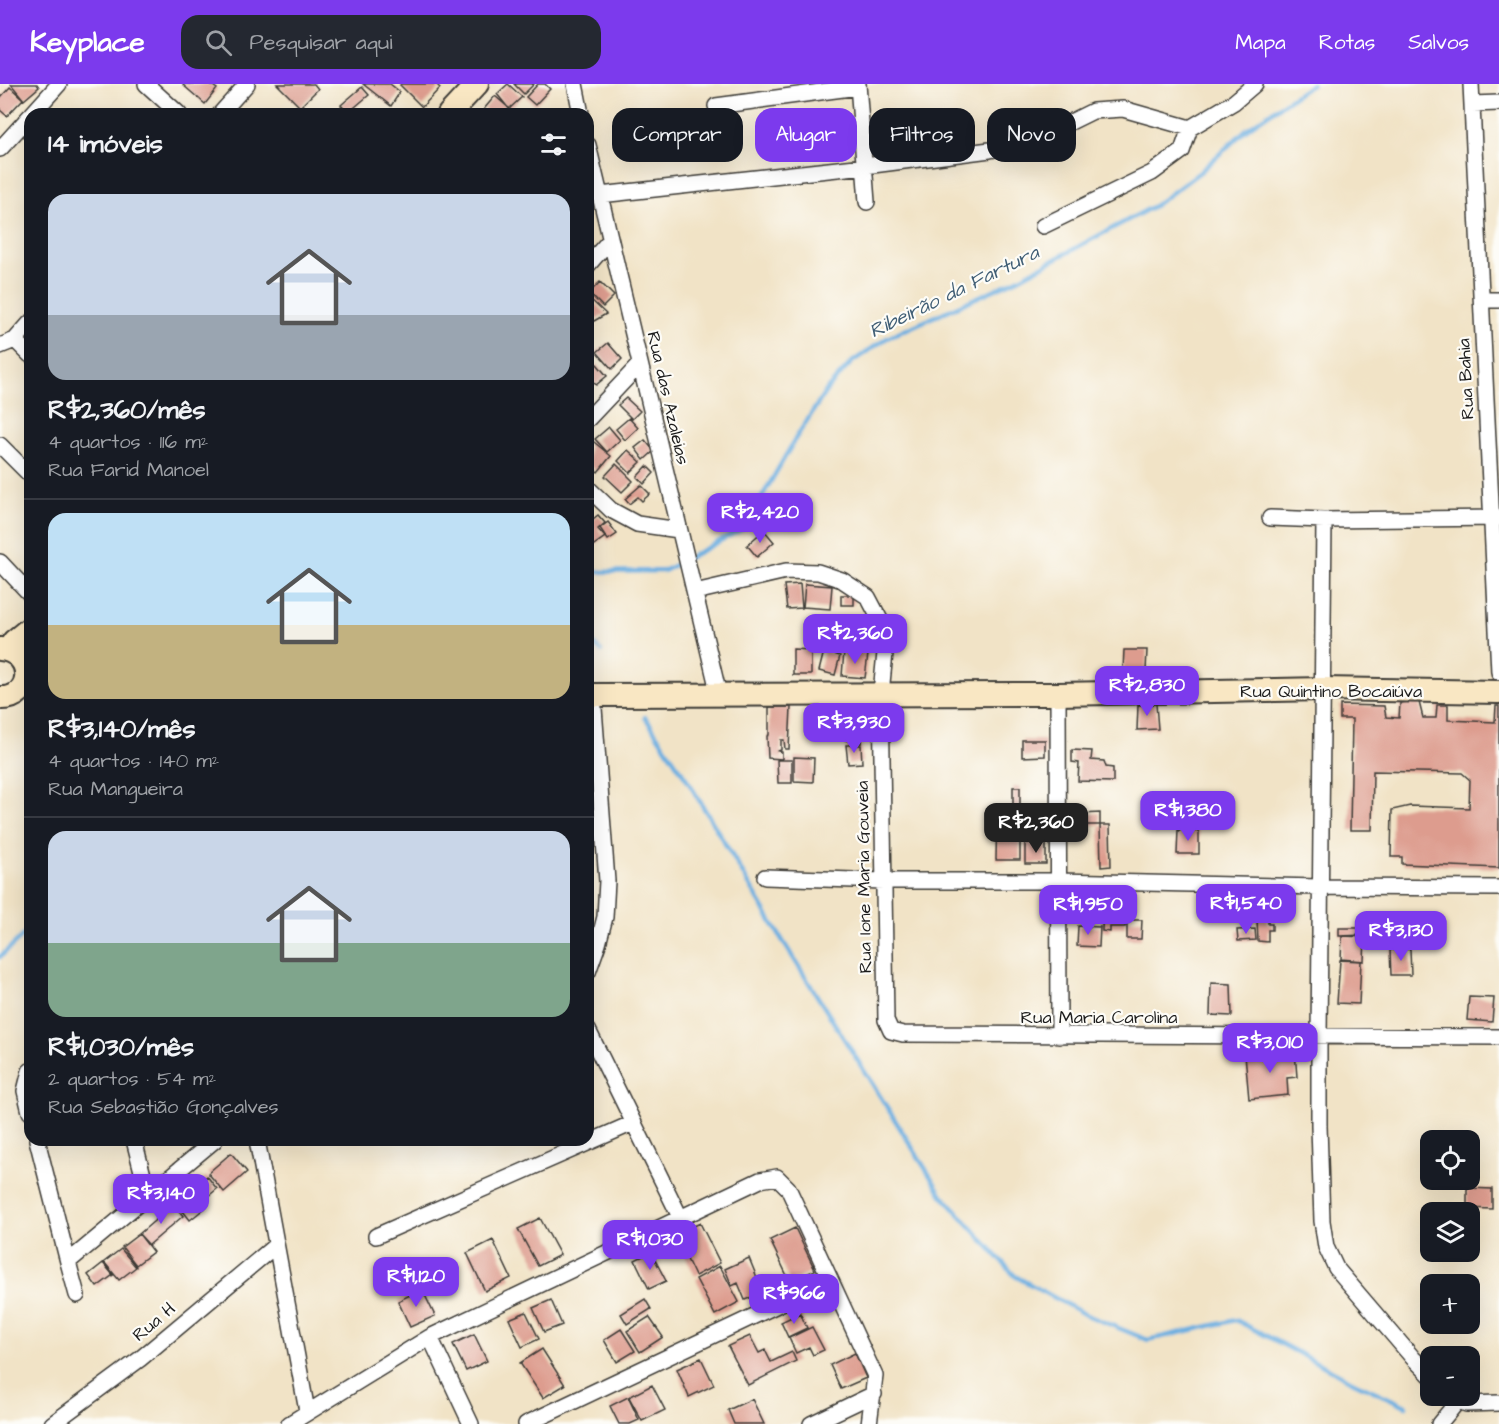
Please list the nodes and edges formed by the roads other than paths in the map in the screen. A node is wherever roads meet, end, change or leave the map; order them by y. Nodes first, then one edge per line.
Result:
1 (59, 84) edge
2 (146, 84) edge
3 (247, 84) edge
4 (477, 84) edge
5 (575, 84) edge
6 (1255, 84) edge
7 (1471, 84) edge
8 (858, 86) edge
9 (1499, 103) edge
10 (1472, 104) junction
11 (716, 106) dead end
12 (37, 108) edge
13 (172, 108) edge
14 (225, 108) edge
15 (455, 108) edge
16 (580, 108) edge
17 (24, 123) edge
18 (1190, 128) junction
19 (0, 149) edge
20 (865, 166) junction
21 (594, 170) edge
22 (600, 195) junction
23 (867, 202) dead end
24 (1043, 226) dead end
25 (610, 240) junction
26 (594, 258) edge
27 (1482, 300) junction
28 (1499, 300) edge
29 (24, 330) edge
30 (15, 340) junction
31 (0, 346) edge
32 (24, 349) edge
33 (640, 364) junction
34 (594, 413) edge
35 (0, 445) edge
36 (24, 469) edge
37 (594, 494) edge
38 (1270, 518) dead end
39 (1496, 518) edge
40 (1324, 520) junction
41 (681, 536) junction
42 (0, 562) edge
43 (24, 588) edge
44 (695, 592) junction
45 (24, 633) edge
46 (16, 658) edge
47 (1499, 672) edge
48 (24, 683) edge
49 (1323, 689) junction
50 (1499, 692) edge
51 (881, 693) junction
52 (1058, 694) junction
53 (594, 695) edge
54 (719, 695) junction
55 (14, 699) edge
56 (594, 730) edge
57 (765, 877) dead end
58 (884, 881) junction
59 (1058, 881) junction
60 (1319, 887) junction
61 (1499, 888) edge
62 (594, 953) edge
63 (886, 1020) joint
64 (1059, 1036) junction
65 (1319, 1036) junction
66 (1499, 1037) edge
67 (594, 1042) edge
68 (633, 1123) junction
69 (594, 1140) edge
70 (39, 1146) edge
71 (136, 1146) edge
72 (208, 1146) edge
73 (258, 1146) edge
74 (581, 1146) edge
75 (148, 1195) junction
76 (680, 1217) junction
77 (376, 1236) dead end
78 (276, 1245) junction
79 (68, 1262) junction
80 (830, 1280) junction
81 (77, 1295) dead end
82 (430, 1337) junction
83 (1420, 1364) edge
84 (874, 1394) junction
85 (1499, 1403) edge
86 (1480, 1404) edge
87 (1450, 1406) edge
88 (307, 1411) junction
89 (293, 1423) edge
90 (52, 1424) edge
91 (471, 1424) edge
92 (526, 1424) edge
93 (811, 1424) edge
94 (869, 1424) edge
95 (1440, 1424) edge

1 - 12 street
2 - 13 street
3 - 14 street
4 - 15 street
5 - 16 street
6 - 18 street
7 - 10 street, Rua Bahia
8 - 11 street
8 - 20 street
9 - 10 street
10 - 27 street, Rua Bahia
17 - 19 street
18 - 20 street
18 - 24 street
20 - 22 street
20 - 23 street
21 - 22 street, Rua das Azaleias
22 - 25 street, Rua das Azaleias
25 - 26 street
25 - 33 street, Rua das Azaleias
27 - 28 street
27 - 39 street, Rua Bahia
29 - 30 street
30 - 31 street
30 - 32 street
33 - 34 street
33 - 41 street, Rua das Azaleias
35 - 36 street
37 - 41 street
38 - 40 street
39 - 40 street
39 - 47 street, Rua Bahia
40 - 49 street
41 - 44 street, Rua das Azaleias
42 - 43 street
44 - 51 street, Rua Ione Maria Gouveia
44 - 54 street, Rua das Azaleias
45 - 46 street
48 - 55 street
49 - 50 street, Rua Quintino Bocaiúva
49 - 52 street, Rua Quintino Bocaiúva
49 - 60 street
51 - 52 street, Rua Quintino Bocaiúva
51 - 54 street, Rua Quintino Bocaiúva
51 - 58 street, Rua Ione Maria Gouveia
52 - 59 street
53 - 54 street, Rua Quintino Bocaiúva
56 - 62 street
57 - 58 street
58 - 59 street
58 - 63 street, Rua Ione Maria Gouveia
59 - 60 street
59 - 64 street
60 - 61 street
60 - 65 street
63 - 64 street, Rua Maria Carolina
64 - 65 street, Rua Maria Carolina
65 - 66 street, Rua Maria Carolina
65 - 83 street
67 - 68 street
68 - 69 street
68 - 76 street
70 - 79 street
71 - 75 street
72 - 75 street
73 - 78 street
74 - 77 street
75 - 79 street
76 - 80 street
76 - 82 street
78 - 88 street
78 - 90 street, Rua H
79 - 81 street
80 - 84 street
80 - 92 street
82 - 88 street
82 - 91 street
84 - 93 street
84 - 94 street
85 - 86 street
87 - 95 street
88 - 89 street

